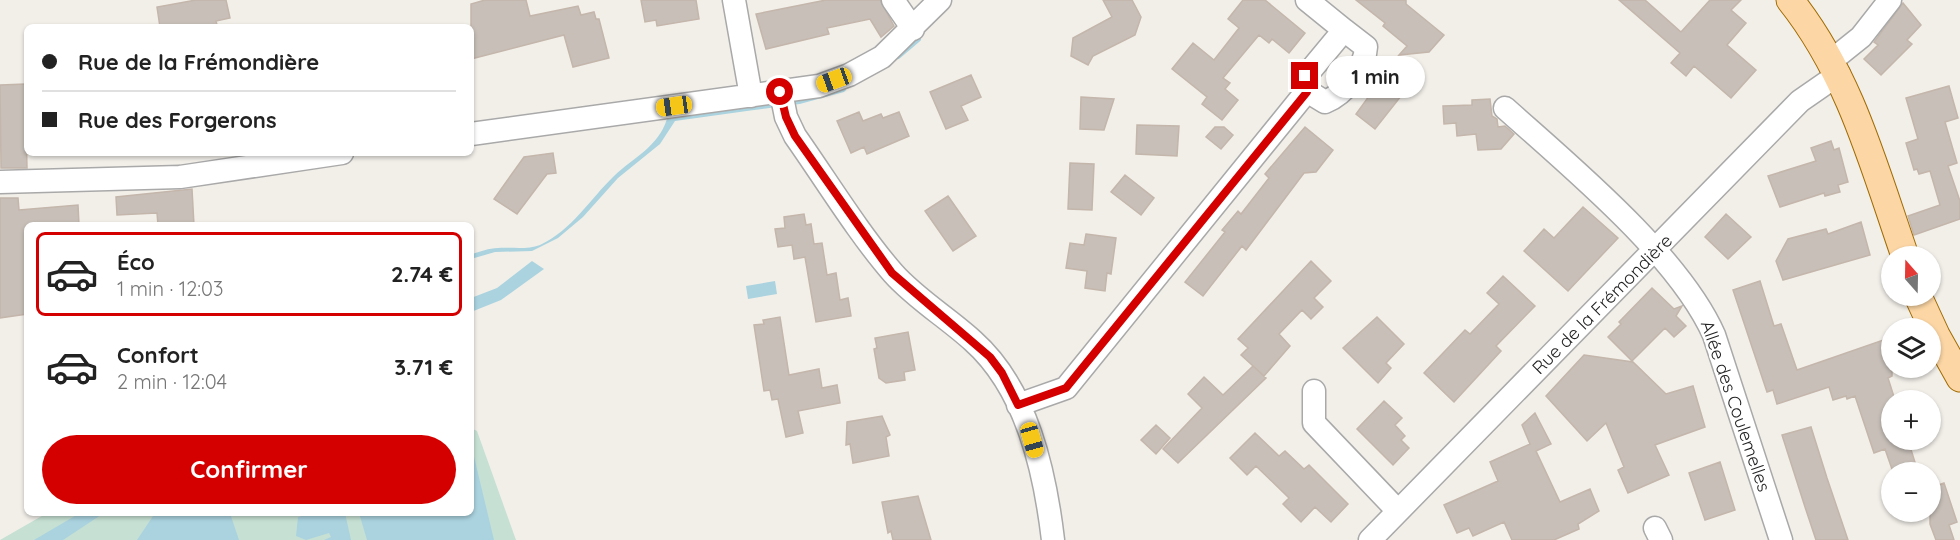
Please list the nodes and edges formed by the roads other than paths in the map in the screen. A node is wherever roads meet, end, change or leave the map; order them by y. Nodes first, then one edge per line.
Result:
1 (734, 0) edge
2 (893, 0) edge
3 (939, 0) edge
4 (1307, 0) edge
5 (1790, 0) edge
6 (1890, 0) edge
7 (913, 29) junction
8 (1344, 30) junction
9 (1835, 68) junction
10 (1307, 92) junction
11 (751, 96) junction
12 (782, 102) junction
13 (1505, 108) dead end
14 (474, 134) edge
15 (322, 156) edge
16 (0, 182) edge
17 (1902, 246) edge
18 (1655, 252) junction
19 (1922, 306) edge
20 (1960, 378) edge
21 (1314, 391) dead end
22 (1018, 405) junction
23 (1398, 511) junction
24 (1053, 540) edge
25 (1370, 540) edge
26 (1781, 540) edge

1 - 11 street
2 - 7 street
3 - 7 street
4 - 8 street
5 - 9 main road
6 - 9 street, Rue de la Frémondière
7 - 12 street
8 - 10 street
8 - 10 street
9 - 17 main road
9 - 18 street, Rue de la Frémondière
10 - 22 street
11 - 12 street
11 - 14 street
12 - 22 street
13 - 18 street, Allée des Coulemelles
15 - 16 street
18 - 23 street, Rue de la Frémondière
18 - 26 street, Allée des Coulemelles
19 - 20 main road
21 - 23 street
22 - 24 street
23 - 25 street, Rue de la Frémondière

